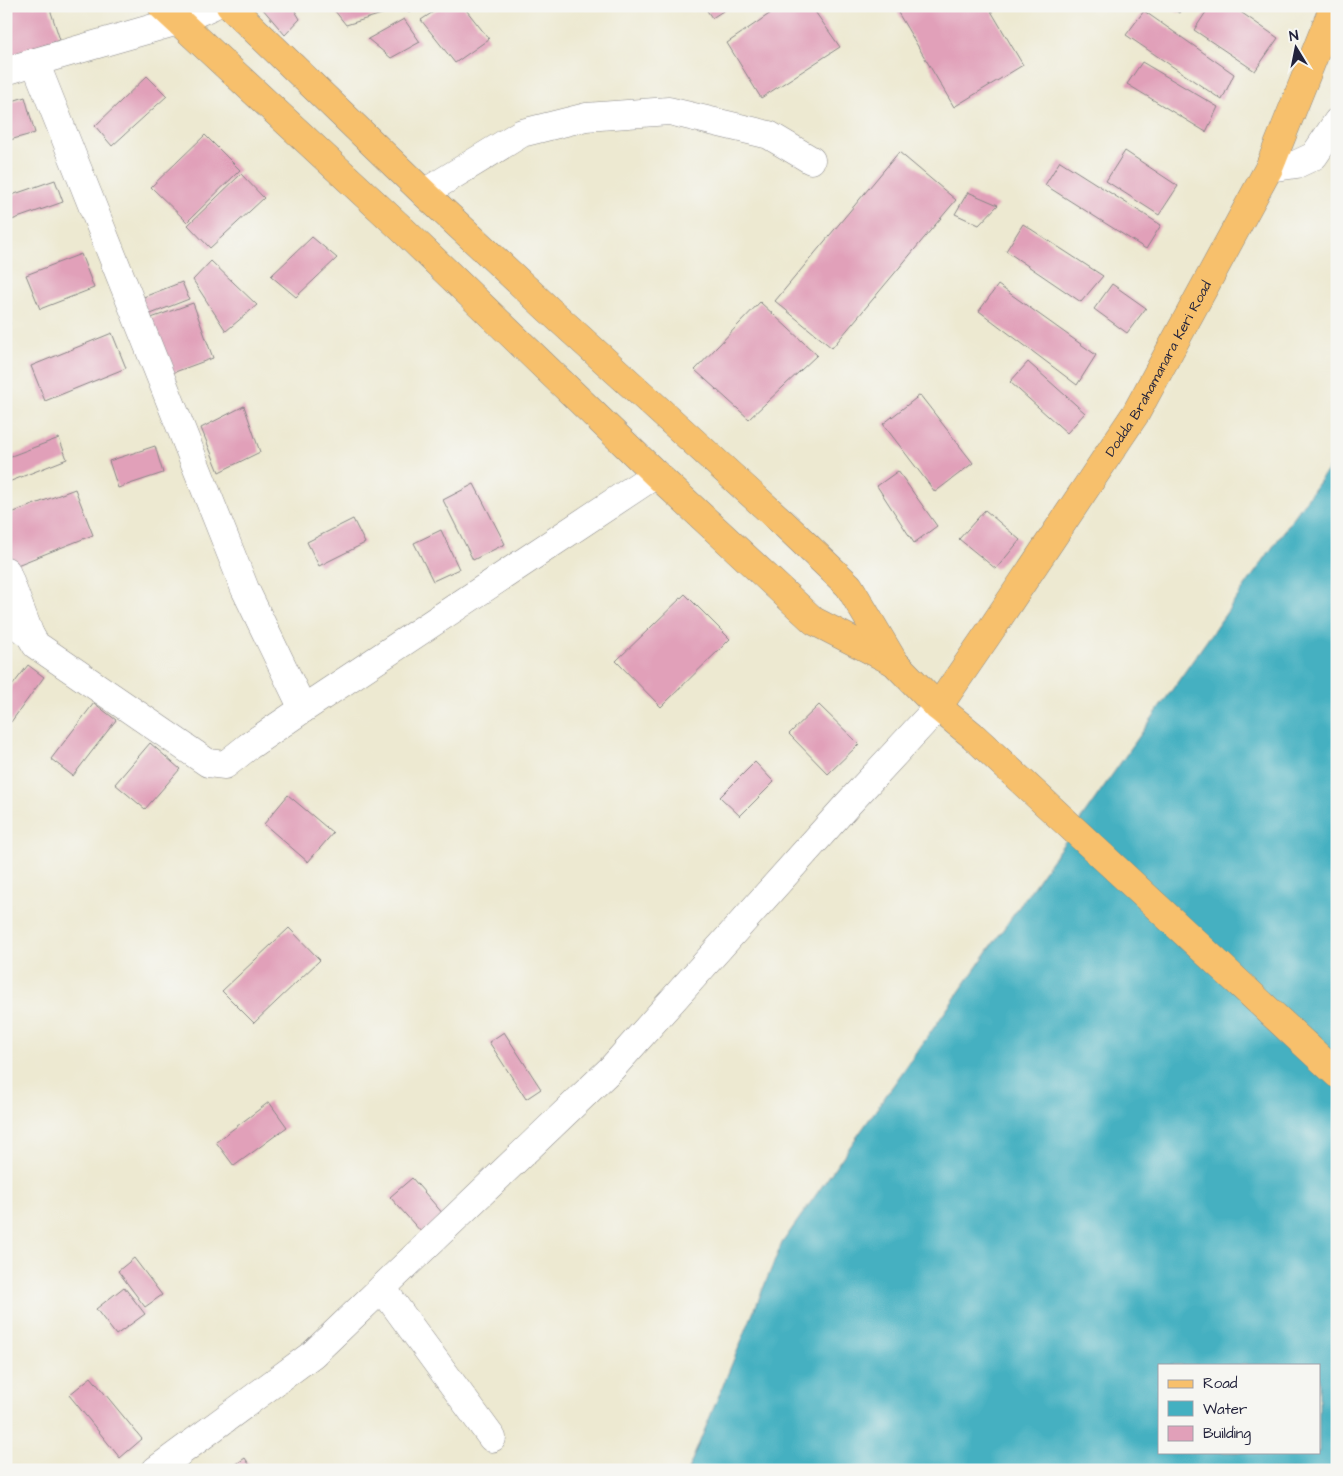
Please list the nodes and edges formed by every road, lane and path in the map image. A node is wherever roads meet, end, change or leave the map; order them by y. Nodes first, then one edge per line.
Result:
1 (212, 6) edge
2 (230, 6) edge
3 (1334, 6) edge
4 (170, 14) edge
5 (36, 62) junction
6 (6, 72) edge
7 (1337, 122) edge
8 (811, 160) dead end
9 (1269, 168) junction
10 (424, 193) junction
11 (656, 474) junction
12 (6, 571) edge
13 (6, 616) edge
14 (30, 635) junction
15 (894, 662) junction
16 (938, 707) junction
17 (302, 709) junction
18 (1337, 1074) edge
19 (382, 1288) junction
20 (492, 1438) dead end
21 (156, 1470) edge

1 - 4 street
2 - 10 main road
3 - 9 main road, Dodda Brahamanara Keri Road
4 - 5 street
4 - 11 main road
5 - 6 street
5 - 17 street
7 - 9 street
8 - 10 street
9 - 16 main road, Dodda Brahamanara Keri Road
10 - 15 main road
11 - 15 main road
11 - 17 street
12 - 14 street
13 - 14 street
14 - 17 street
15 - 16 main road
16 - 18 main road
16 - 19 street
19 - 20 street
19 - 21 street

